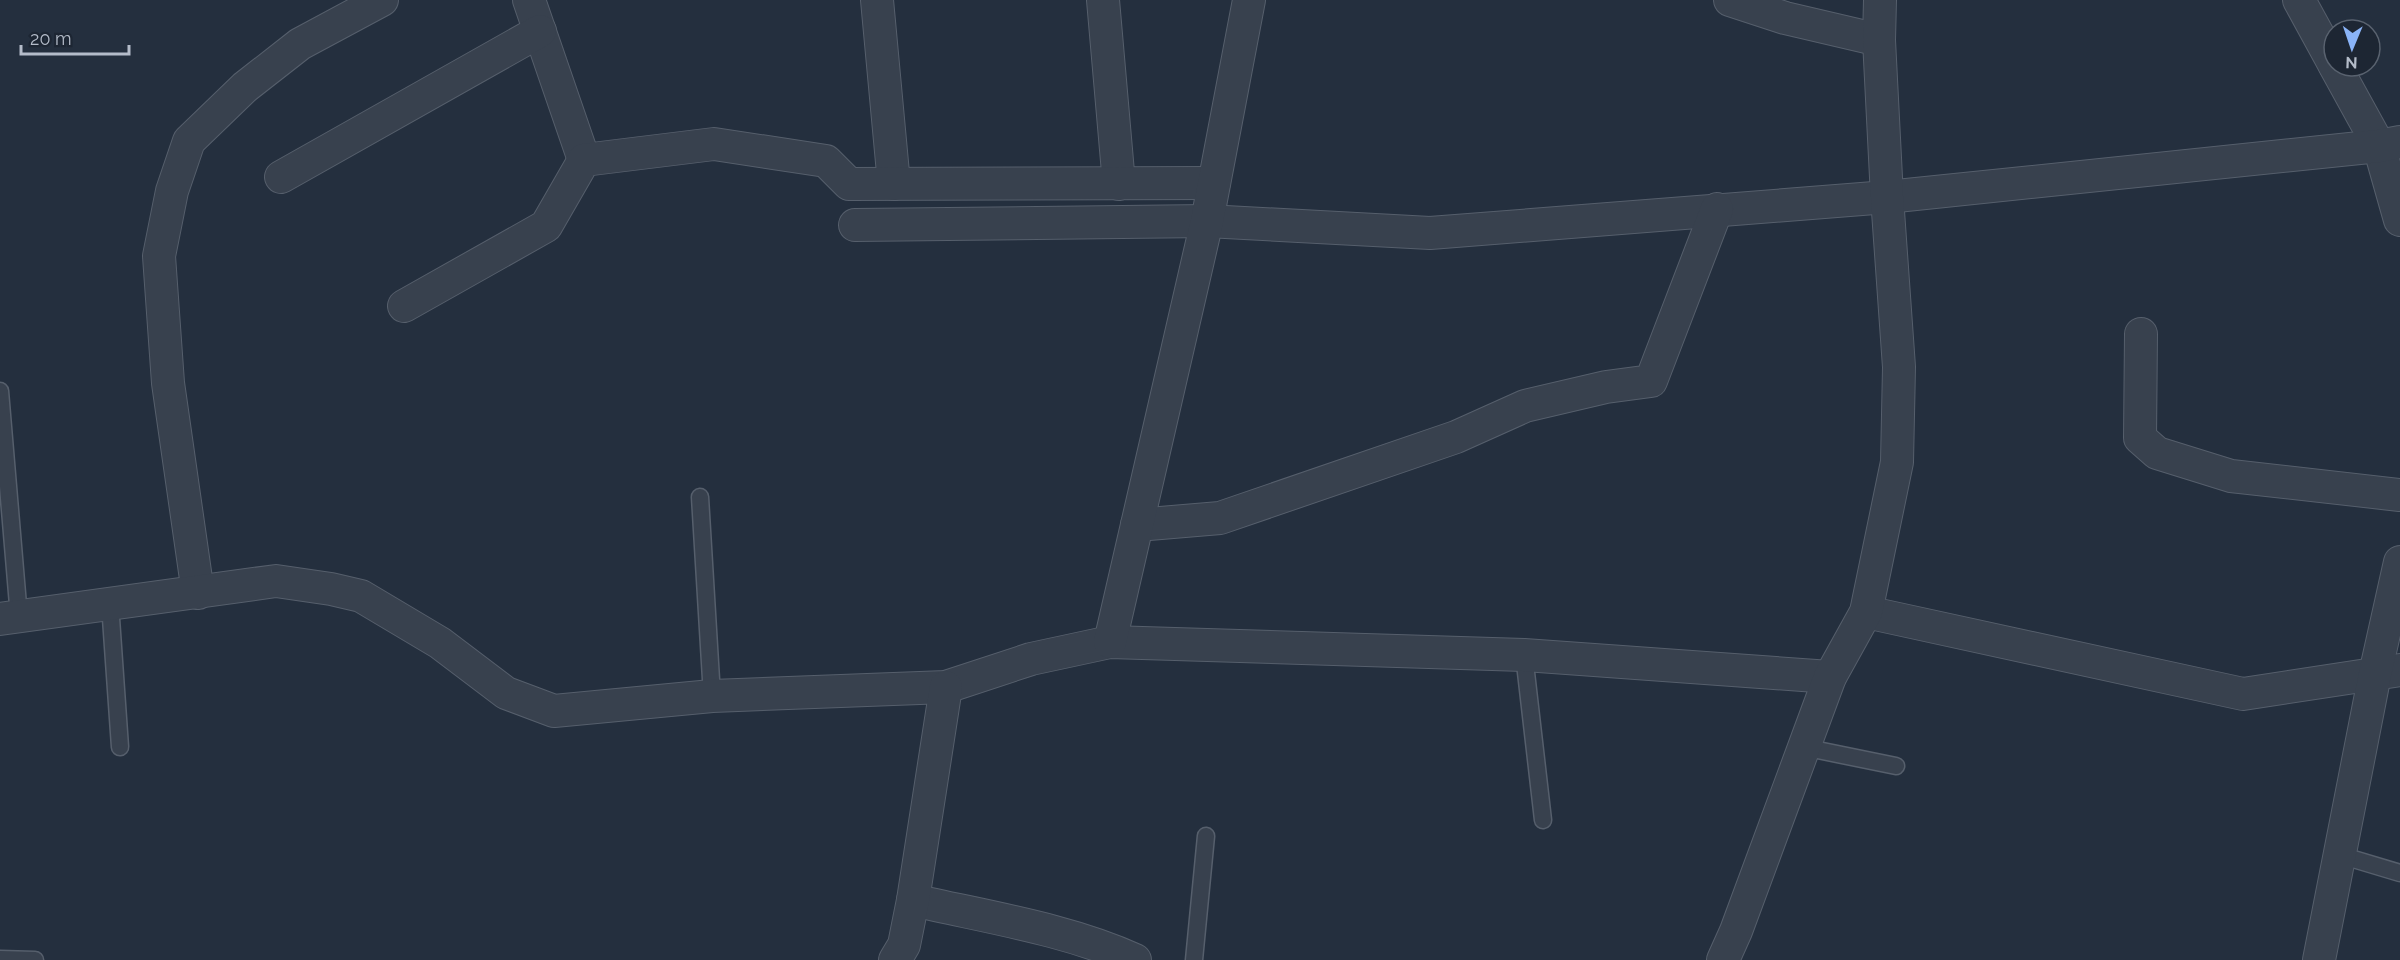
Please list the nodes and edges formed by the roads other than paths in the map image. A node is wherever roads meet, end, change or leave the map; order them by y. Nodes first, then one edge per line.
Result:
1 (382, 0) edge
2 (529, 0) edge
3 (877, 0) edge
4 (1103, 0) edge
5 (1249, 0) edge
6 (1730, 0) edge
7 (1880, 0) edge
8 (2299, 0) edge
9 (540, 31) junction
10 (1879, 40) junction
11 (2322, 42) edge
12 (2344, 78) edge
13 (2390, 144) edge
14 (584, 160) junction
15 (281, 177) dead end
16 (1214, 183) junction
17 (894, 184) junction
18 (1119, 184) junction
19 (1887, 197) junction
20 (1717, 209) junction
21 (2400, 220) edge
22 (1207, 221) junction
23 (855, 225) dead end
24 (404, 306) dead end
25 (2141, 334) dead end
26 (0, 391) edge
27 (2400, 495) edge
28 (700, 497) dead end
29 (1137, 525) junction
30 (2400, 562) edge
31 (198, 593) junction
32 (110, 604) junction
33 (1866, 612) junction
34 (10, 618) edge
35 (1110, 642) junction
36 (1524, 655) junction
37 (2387, 672) edge
38 (1830, 677) junction
39 (946, 687) junction
40 (712, 696) junction
41 (120, 747) dead end
42 (1803, 747) junction
43 (1896, 766) dead end
44 (1543, 820) dead end
45 (1206, 836) dead end
46 (2340, 855) junction
47 (2400, 873) edge
48 (913, 900) junction
49 (0, 959) edge
50 (35, 960) edge
51 (895, 960) edge
52 (1135, 960) edge
53 (1194, 960) edge
54 (1723, 960) edge
55 (2319, 960) edge

1 - 31 street
2 - 9 street
3 - 17 street
4 - 18 street
5 - 16 street
6 - 10 street
7 - 10 street
8 - 11 street
9 - 14 street
9 - 15 street
10 - 19 street
12 - 13 street
13 - 19 street
13 - 21 street
14 - 17 street
14 - 24 street
16 - 18 street
16 - 22 street
17 - 18 street
19 - 20 street
19 - 33 street
20 - 22 street
20 - 29 street
22 - 23 street
22 - 29 street
25 - 27 street
26 - 34 lane
28 - 40 lane
29 - 35 street
30 - 37 street
31 - 32 street
31 - 40 street
32 - 34 street
32 - 41 lane
33 - 37 street
33 - 38 street
35 - 36 street
35 - 39 street
36 - 38 street
36 - 44 lane
37 - 46 street
38 - 42 street
39 - 40 street
39 - 48 street
42 - 43 lane
42 - 54 street
45 - 53 lane
46 - 47 lane
46 - 55 street
48 - 51 street
48 - 52 street
49 - 50 lane

